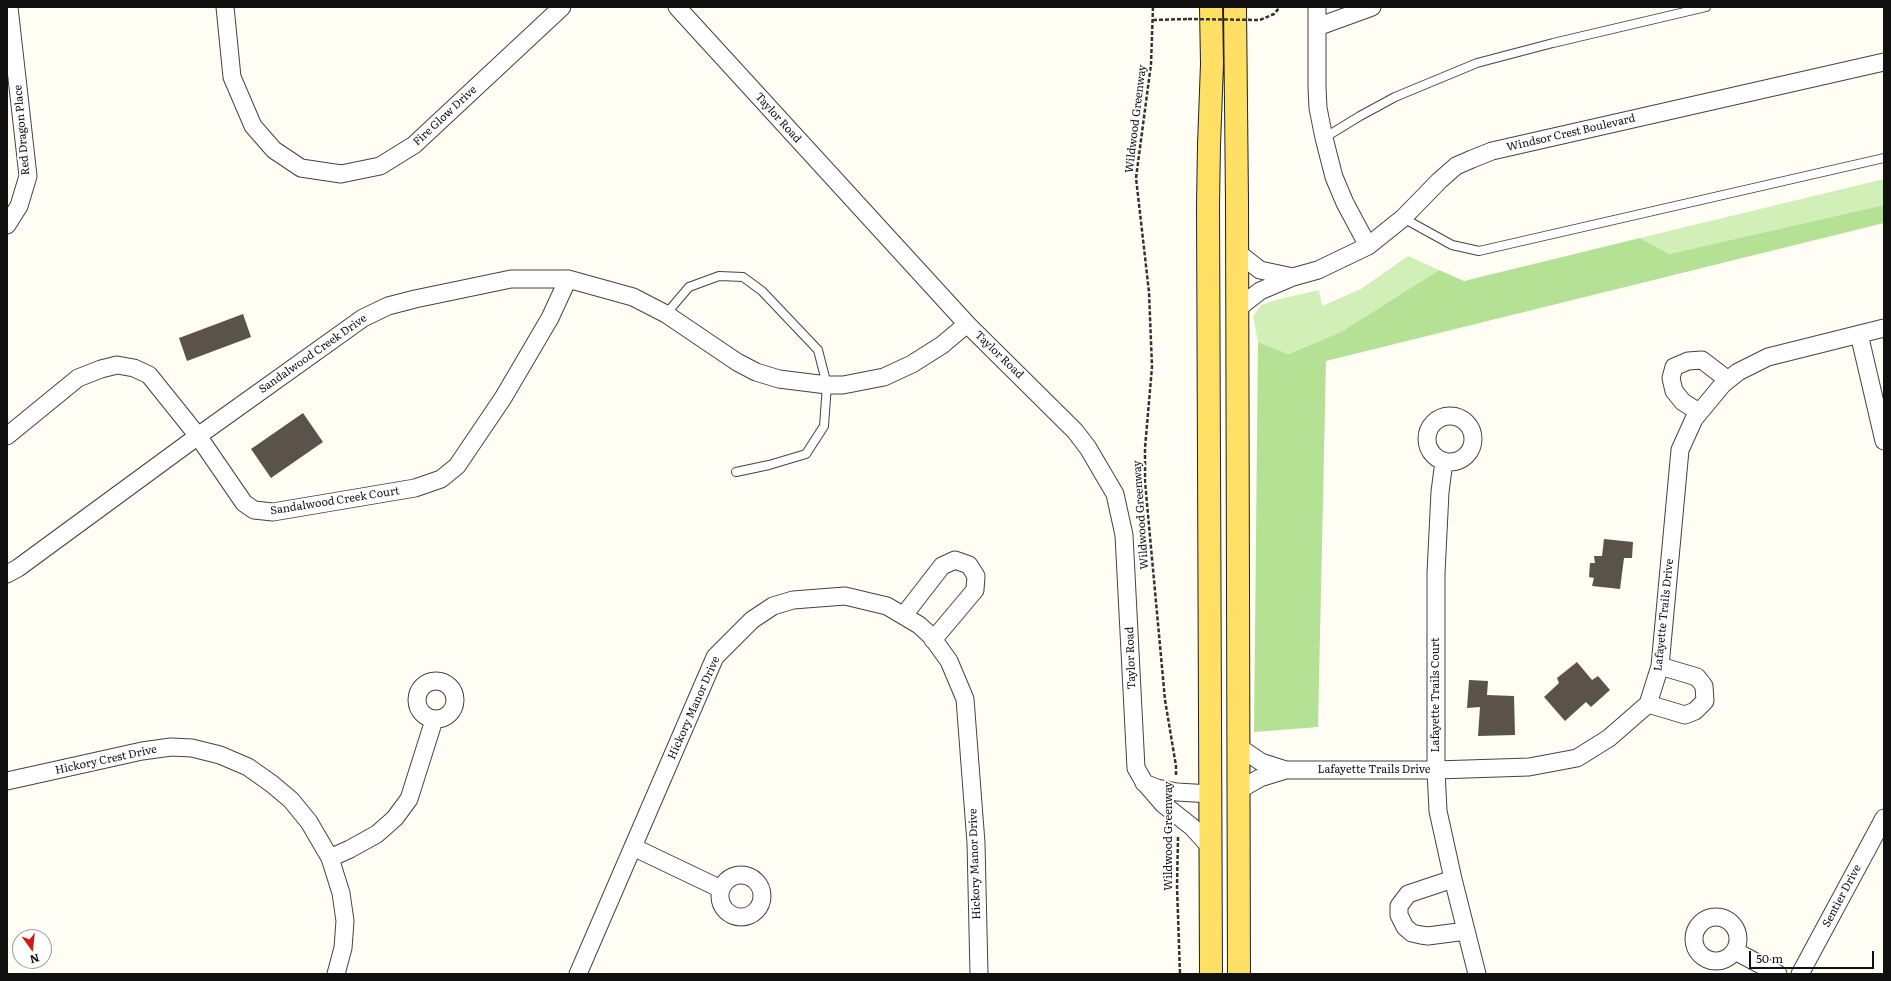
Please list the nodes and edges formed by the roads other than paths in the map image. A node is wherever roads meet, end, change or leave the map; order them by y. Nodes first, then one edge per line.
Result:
1 (9, 7) edge
2 (225, 7) edge
3 (562, 7) edge
4 (677, 7) edge
5 (1211, 7) edge
6 (1235, 7) edge
7 (1317, 7) edge
8 (1372, 7) edge
9 (1706, 7) edge
10 (1317, 27) junction
11 (1884, 62) edge
12 (1324, 138) junction
13 (1884, 158) edge
14 (1403, 218) junction
15 (7, 225) edge
16 (1368, 246) junction
17 (1237, 252) junction
18 (1293, 277) junction
19 (568, 279) junction
20 (1237, 309) junction
21 (666, 314) junction
22 (967, 324) junction
23 (1884, 328) edge
24 (1859, 334) junction
25 (1728, 380) junction
26 (827, 386) junction
27 (1699, 412) junction
28 (7, 436) edge
29 (198, 436) junction
30 (1884, 441) edge
31 (1444, 461) dead end
32 (736, 472) dead end
33 (7, 574) edge
34 (904, 615) junction
35 (933, 640) junction
36 (1660, 666) junction
37 (1648, 704) junction
38 (434, 720) dead end
39 (1239, 747) junction
40 (1286, 770) junction
41 (1436, 770) junction
42 (7, 781) edge
43 (1144, 782) junction
44 (1239, 790) junction
45 (1211, 794) junction
46 (1884, 818) edge
47 (1239, 831) junction
48 (633, 847) junction
49 (1211, 848) junction
50 (330, 858) junction
51 (1453, 879) junction
52 (721, 889) dead end
53 (1466, 931) junction
54 (1735, 951) dead end
55 (336, 974) edge
56 (578, 974) edge
57 (979, 974) edge
58 (1211, 974) edge
59 (1239, 974) edge
60 (1477, 974) edge
61 (1778, 974) edge
62 (1800, 974) edge

1 - 15 street, Red Dragon Place
2 - 3 street, Fire Glow Drive
4 - 22 street, Taylor Road
5 - 45 main road
6 - 17 main road
7 - 10 street
8 - 10 street
9 - 12 lane
10 - 12 street
11 - 14 street, Windsor Crest Boulevard
12 - 16 street
13 - 14 lane
14 - 16 street, Windsor Crest Boulevard
16 - 18 street, Windsor Crest Boulevard
17 - 18 street, Windsor Crest Boulevard
17 - 20 main road
18 - 20 street, Windsor Crest Boulevard
19 - 21 street, Sandalwood Creek Drive
19 - 29 street, Sandalwood Creek Drive
19 - 29 street, Sandalwood Creek Court
20 - 39 main road
21 - 26 street, Sandalwood Creek Drive
21 - 26 lane
22 - 26 street, Sandalwood Creek Drive
22 - 43 street, Taylor Road
23 - 24 street, Lafayette Trails Drive
24 - 25 street, Lafayette Trails Drive
24 - 30 street
25 - 27 street, Lafayette Trails Drive
25 - 27 street
26 - 32 lane
27 - 36 street, Lafayette Trails Drive
28 - 29 street, Sandalwood Creek Court
29 - 33 street, Sandalwood Creek Drive
31 - 41 street, Lafayette Trails Court
34 - 35 street, Hickory Manor Drive
34 - 35 street
34 - 48 street, Hickory Manor Drive
35 - 57 street, Hickory Manor Drive
36 - 37 street, Lafayette Trails Drive
36 - 37 street
37 - 41 street, Lafayette Trails Drive
38 - 50 street
39 - 40 street, Lafayette Trails Drive
39 - 44 main road
40 - 41 street, Lafayette Trails Drive
40 - 44 street, Lafayette Trails Drive
41 - 51 street, Lafayette Trails Court
42 - 50 street, Hickory Crest Drive
43 - 45 street
43 - 49 street, Taylor Road
44 - 47 main road
45 - 47 main road
45 - 49 main road
46 - 62 street, Sentier Drive
47 - 59 main road
48 - 52 street
48 - 56 street, Hickory Manor Drive
49 - 58 main road
50 - 55 street, Hickory Crest Drive
51 - 53 street, Lafayette Trails Court
51 - 53 street
53 - 60 street, Lafayette Trails Court
54 - 61 street

